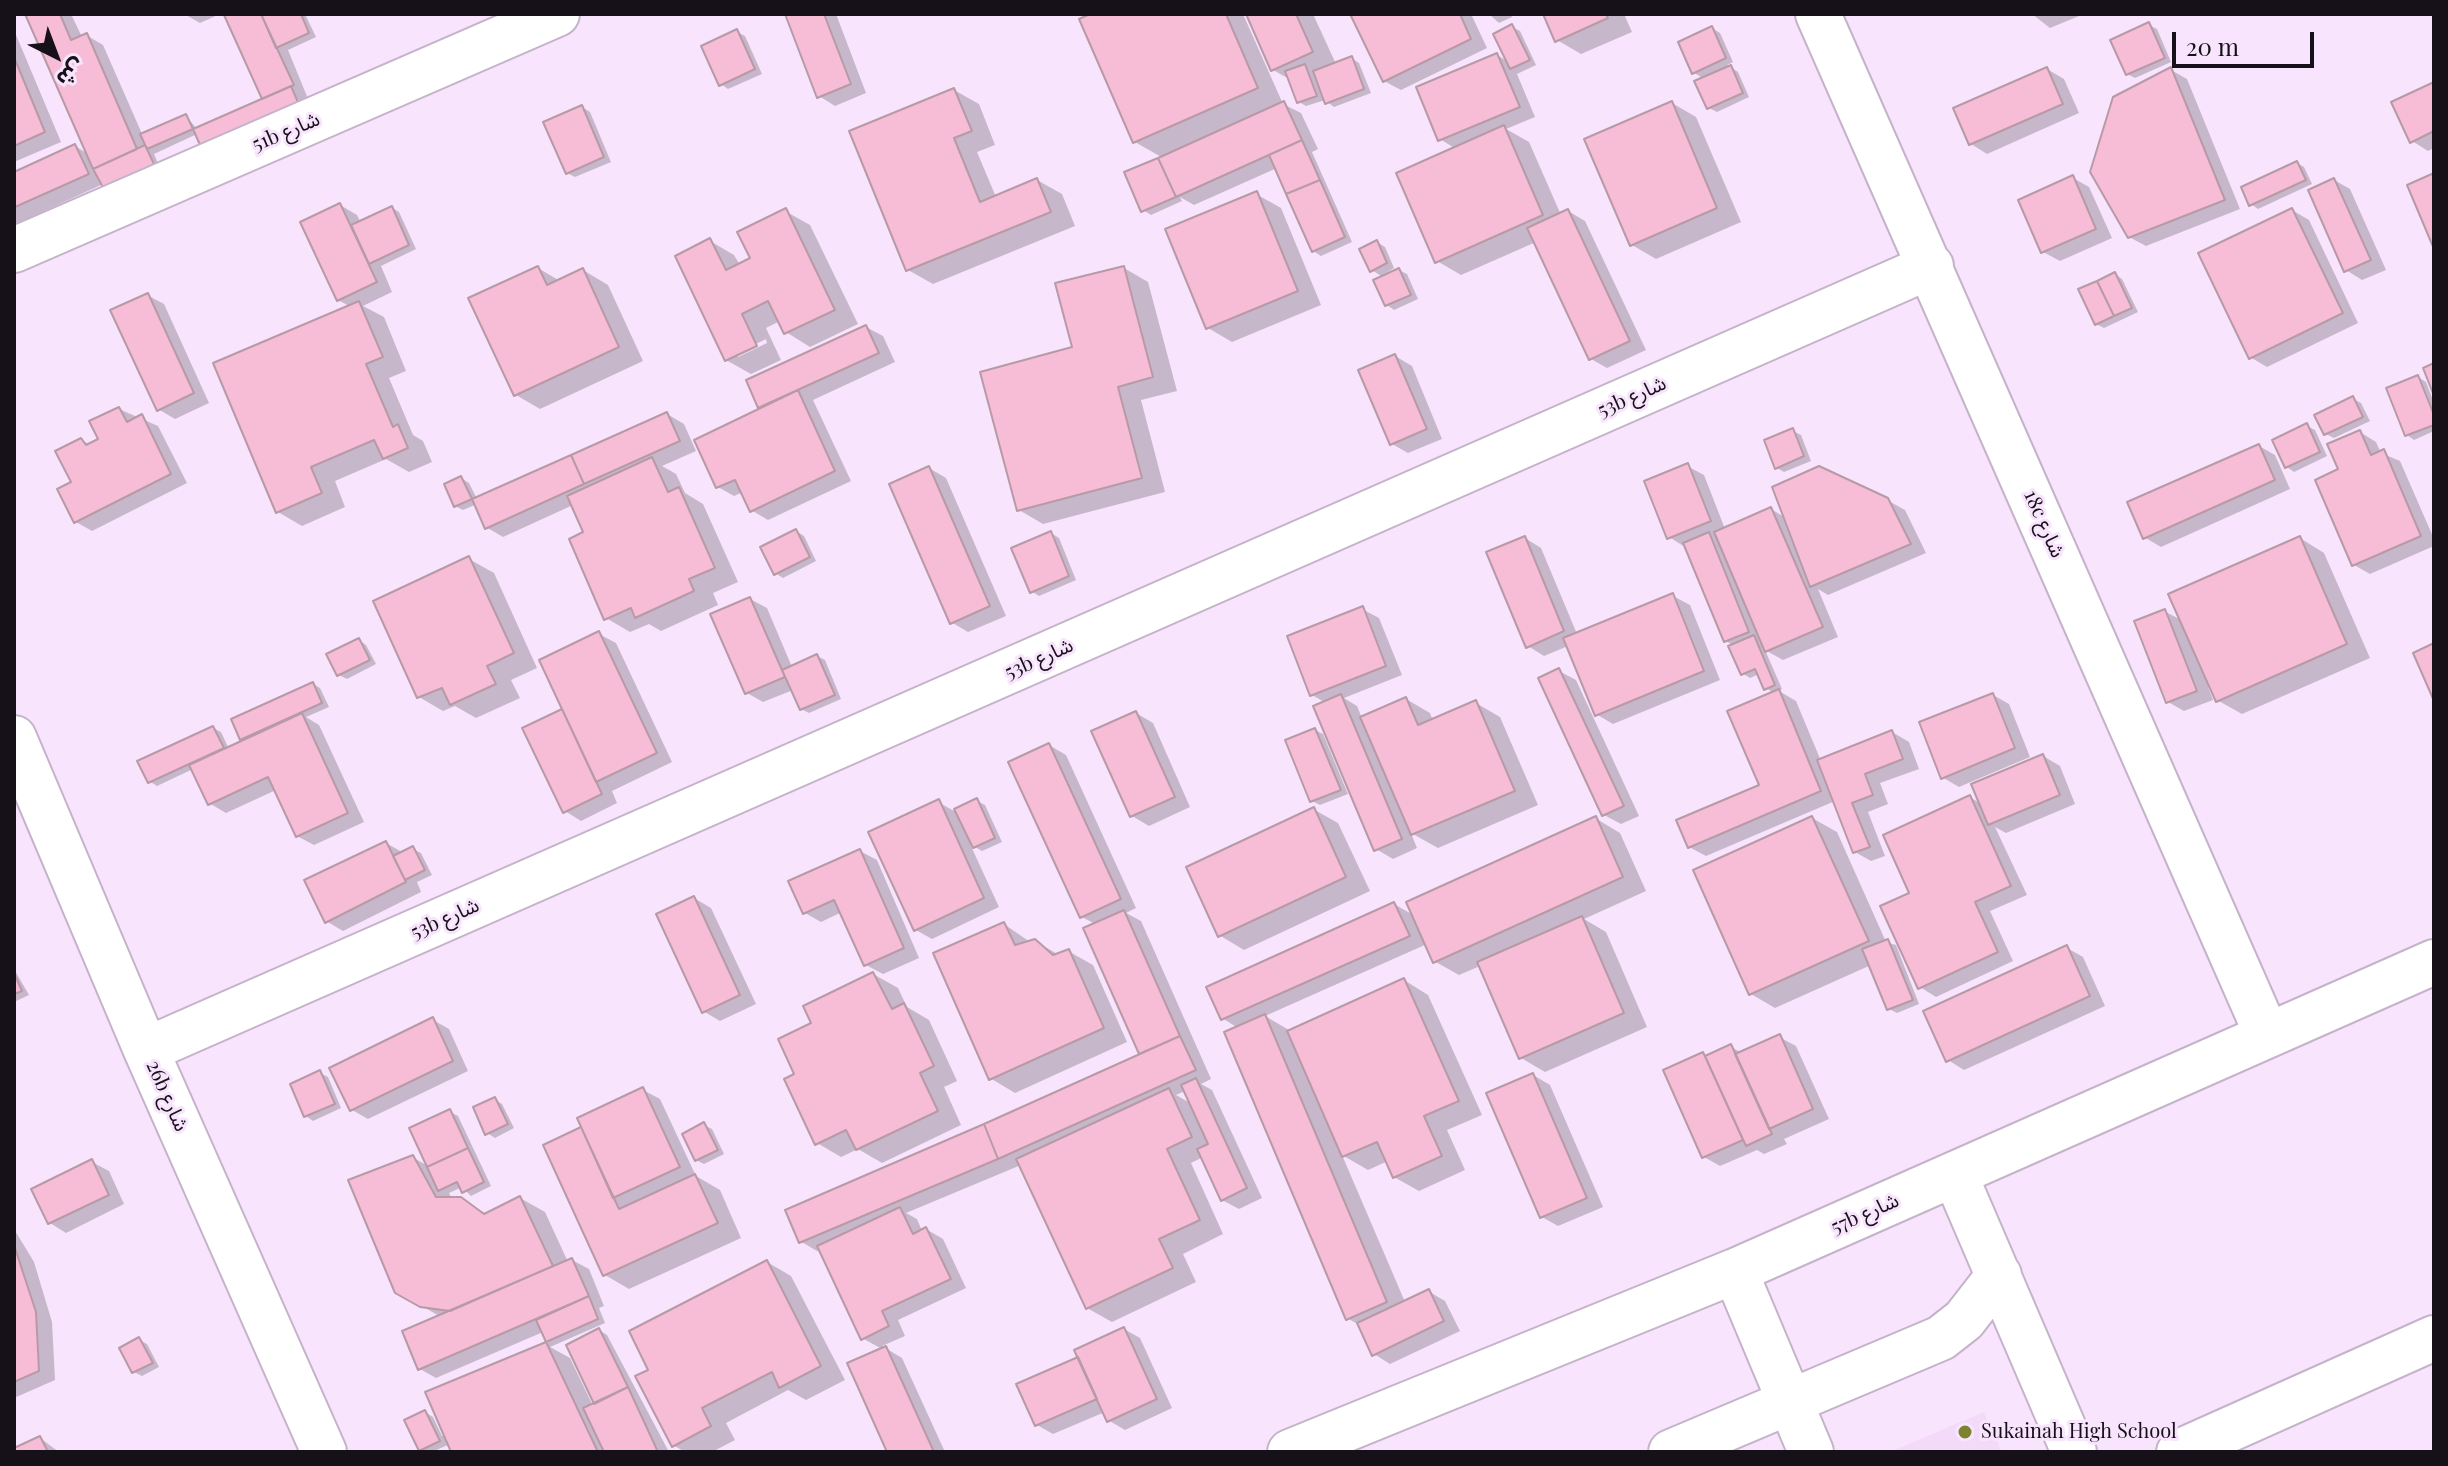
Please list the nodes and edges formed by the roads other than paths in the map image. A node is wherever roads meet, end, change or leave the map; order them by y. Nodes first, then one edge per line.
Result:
1 (557, 14) edge
2 (1818, 14) edge
3 (14, 250) edge
4 (1931, 266) junction
5 (14, 738) edge
6 (2434, 962) edge
7 (2267, 1035) junction
8 (146, 1050) junction
9 (1955, 1175) junction
10 (1735, 1271) junction
11 (1999, 1275) junction
12 (2434, 1338) edge
13 (1790, 1402) junction
14 (324, 1452) edge
15 (1290, 1452) edge
16 (1671, 1452) edge
17 (1811, 1452) edge
18 (2074, 1452) edge
19 (2179, 1452) edge

1 - 3 street, 51b شارع
2 - 4 street, 18c شارع
4 - 7 street, 18c شارع
4 - 8 street, 53b شارع
5 - 8 street, 26b شارع
6 - 7 street, 57b شارع
7 - 9 street, 57b شارع
8 - 14 street, 26b شارع
9 - 10 street, 57b شارع
9 - 11 street
10 - 13 street
10 - 15 street, 57b شارع
11 - 13 street
11 - 18 street
12 - 19 street
13 - 16 street
13 - 17 street

